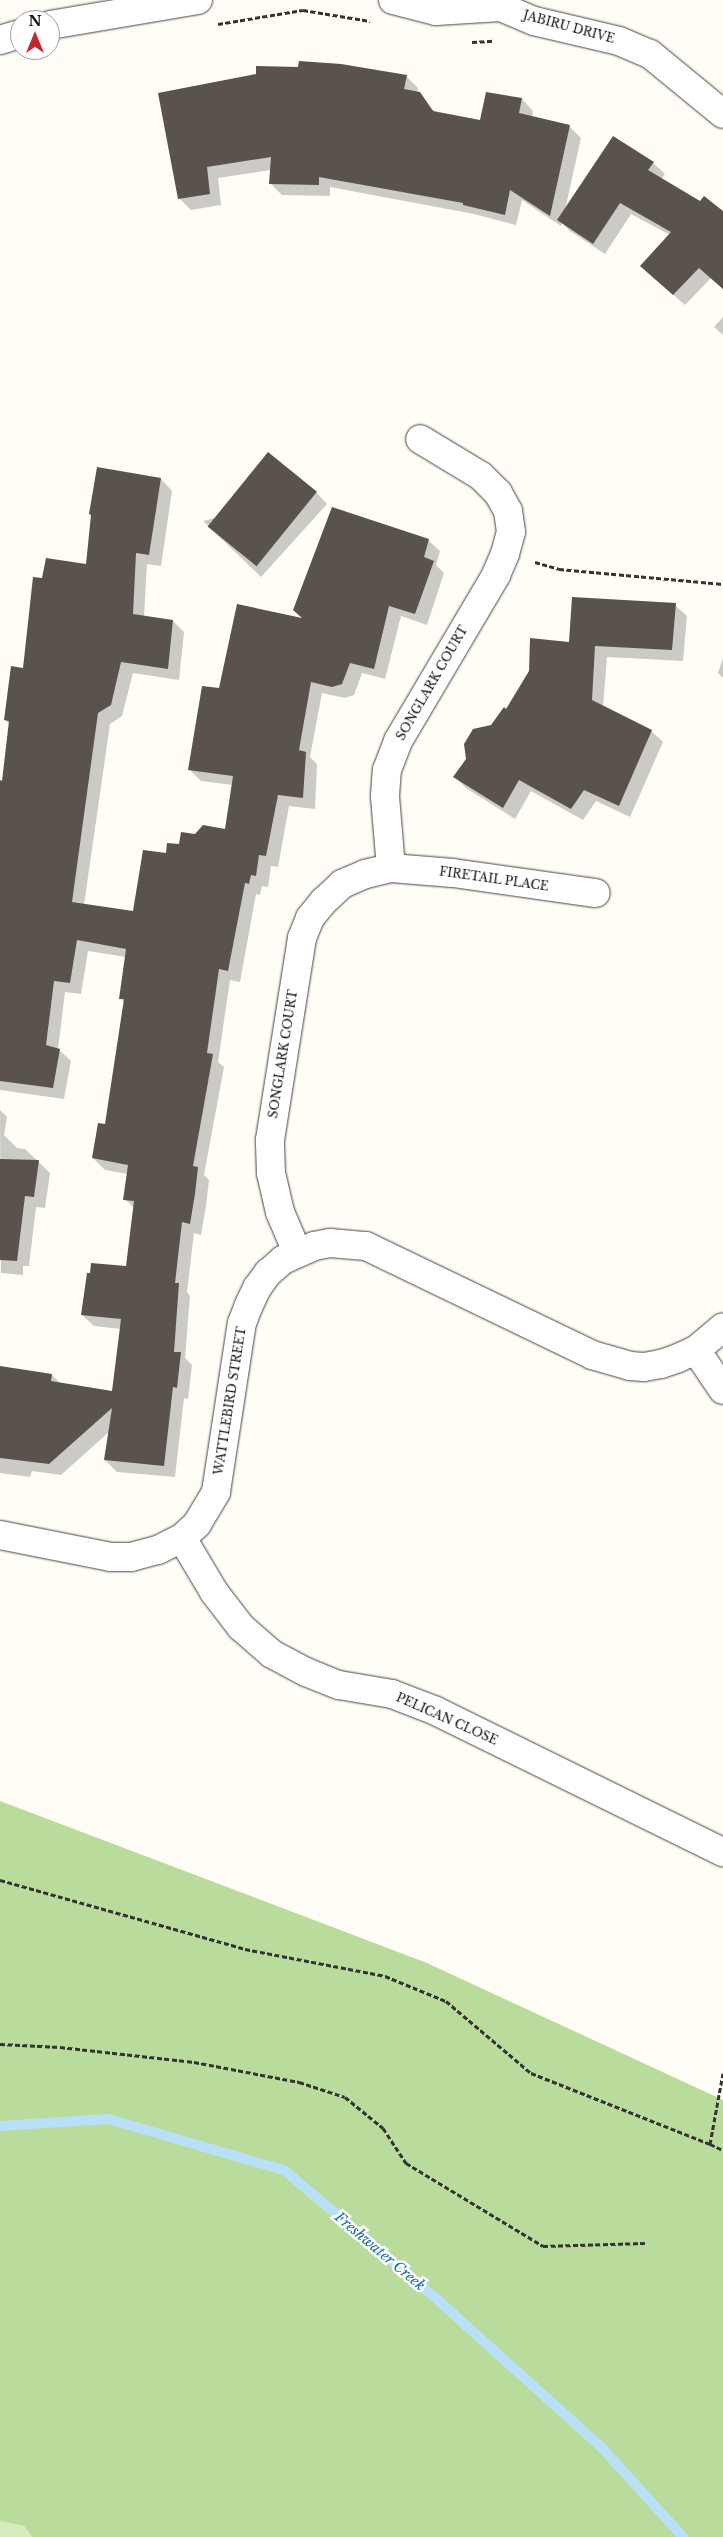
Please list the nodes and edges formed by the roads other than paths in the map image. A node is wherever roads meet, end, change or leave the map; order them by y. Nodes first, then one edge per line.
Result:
1 (198, 0) edge
2 (393, 0) edge
3 (60, 23) edge
4 (723, 114) edge
5 (420, 439) dead end
6 (391, 868) junction
7 (596, 893) dead end
8 (297, 1252) junction
9 (723, 1327) edge
10 (696, 1350) junction
11 (723, 1390) edge
12 (0, 1535) edge
13 (182, 1538) junction
14 (723, 1852) edge

1 - 3 street
2 - 4 street, JABIRU DRIVE
5 - 6 street, SONGLARK COURT
6 - 7 street, FIRETAIL PLACE
6 - 8 street, SONGLARK COURT
8 - 10 street, WATTLEBIRD STREET
8 - 13 street, WATTLEBIRD STREET
9 - 10 street, WATTLEBIRD STREET
10 - 11 street
12 - 13 street, WATTLEBIRD STREET
13 - 14 street, PELICAN CLOSE

